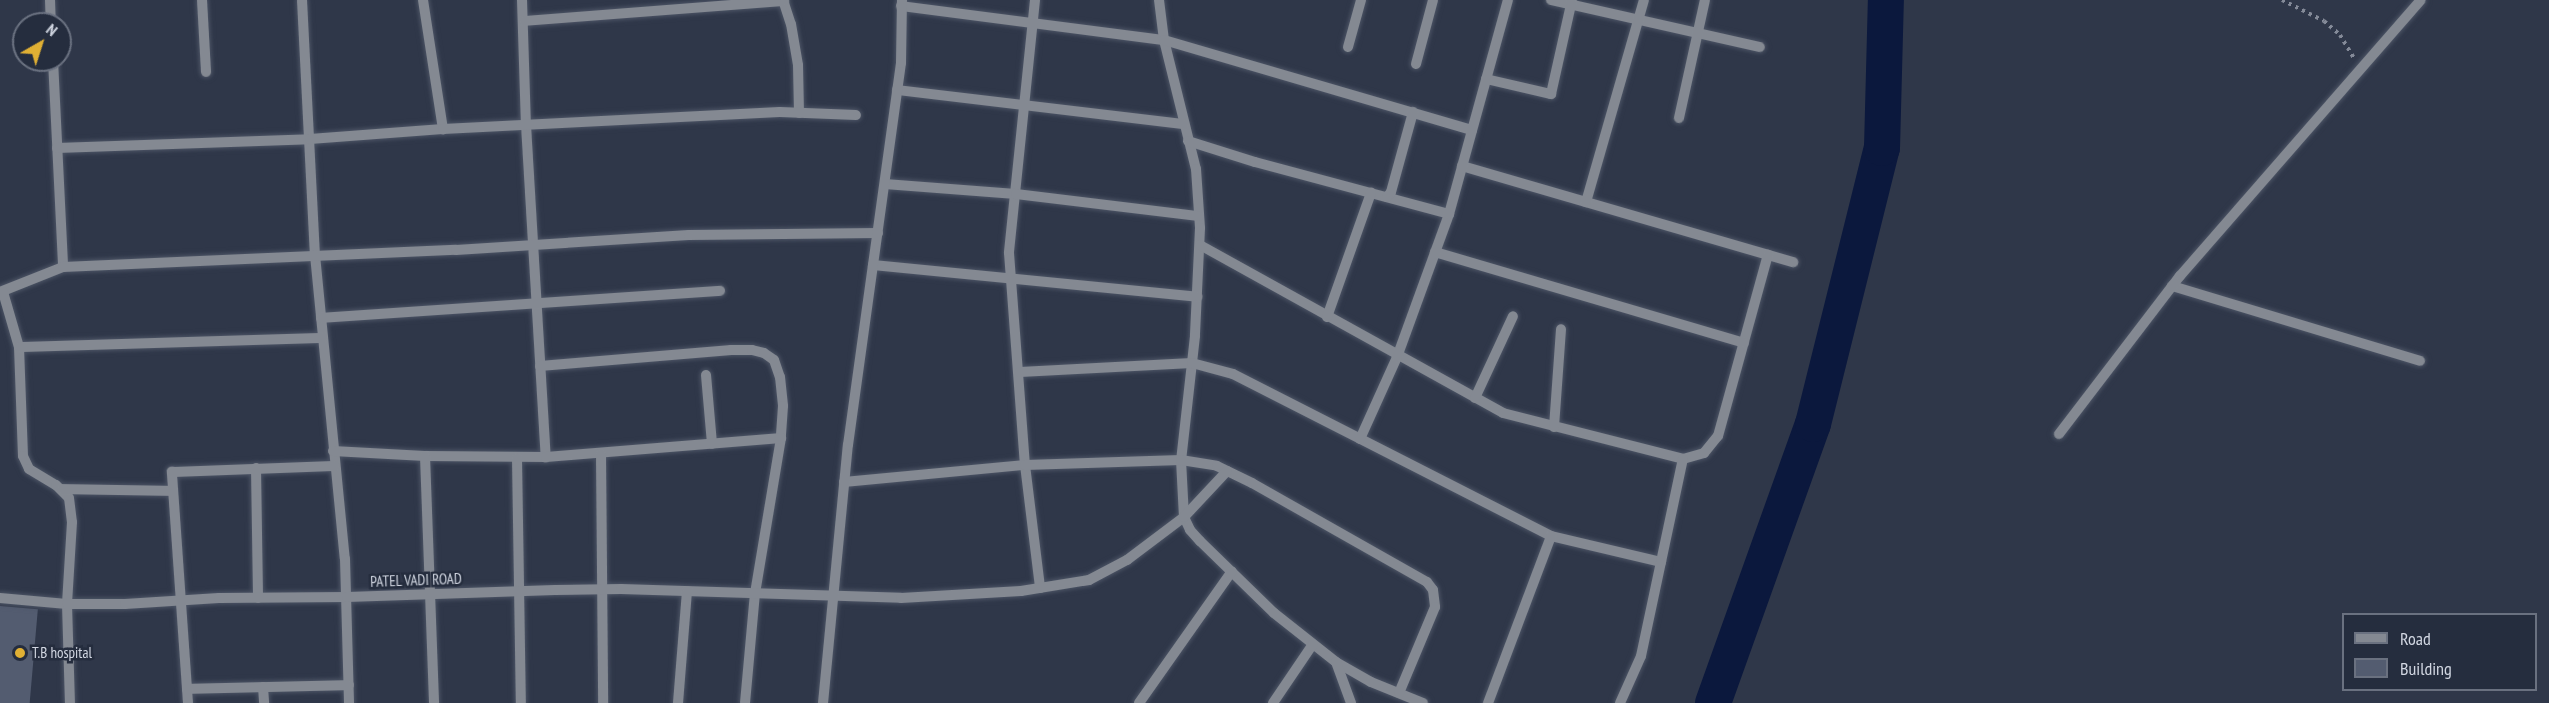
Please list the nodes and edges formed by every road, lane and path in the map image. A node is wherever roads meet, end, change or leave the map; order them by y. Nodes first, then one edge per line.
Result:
1 (202, 0) edge
2 (302, 0) edge
3 (423, 0) edge
4 (522, 0) edge
5 (1035, 0) edge
6 (1159, 0) edge
7 (1361, 0) edge
8 (1433, 0) edge
9 (1508, 0) edge
10 (1551, 0) edge
11 (1644, 0) edge
12 (1705, 0) edge
13 (2282, 0) edge
14 (2421, 0) edge
15 (783, 1) edge
16 (1571, 2) edge
17 (901, 3) edge
18 (1639, 20) junction
19 (524, 21) junction
20 (1033, 23) junction
21 (1698, 33) junction
22 (1164, 40) junction
23 (1348, 47) dead end
24 (1760, 47) dead end
25 (1416, 64) dead end
26 (2361, 68) junction
27 (54, 72) edge
28 (207, 72) dead end
29 (1486, 79) junction
30 (897, 90) junction
31 (1025, 105) junction
32 (1413, 112) junction
33 (799, 113) junction
34 (856, 115) dead end
35 (1679, 118) dead end
36 (1184, 124) junction
37 (526, 125) junction
38 (443, 129) junction
39 (1472, 130) junction
40 (310, 139) junction
41 (1188, 141) junction
42 (57, 148) junction
43 (1462, 166) junction
44 (885, 184) junction
45 (1371, 193) junction
46 (1016, 194) junction
47 (1387, 197) junction
48 (1586, 202) junction
49 (1449, 214) junction
50 (1199, 216) junction
51 (878, 233) junction
52 (1200, 245) junction
53 (532, 246) junction
54 (1435, 252) junction
55 (315, 255) junction
56 (1768, 255) junction
57 (1793, 262) dead end
58 (873, 265) junction
59 (63, 267) junction
60 (1010, 278) junction
61 (2172, 286) junction
62 (720, 291) dead end
63 (1, 292) edge
64 (1197, 297) junction
65 (536, 304) junction
66 (1327, 316) junction
67 (1513, 316) dead end
68 (321, 318) junction
69 (1561, 329) dead end
70 (322, 338) junction
71 (1744, 343) junction
72 (19, 347) junction
73 (1397, 357) junction
74 (2420, 361) dead end
75 (1192, 363) junction
76 (540, 366) junction
77 (1020, 372) junction
78 (706, 375) dead end
79 (1475, 398) junction
80 (1554, 427) junction
81 (2059, 434) dead end
82 (782, 438) junction
83 (1360, 439) junction
84 (712, 444) junction
85 (333, 452) junction
86 (601, 454) junction
87 (425, 456) junction
88 (546, 457) junction
89 (517, 458) junction
90 (1683, 459) junction
91 (1181, 460) junction
92 (1025, 465) junction
93 (335, 466) junction
94 (256, 468) junction
95 (1227, 471) junction
96 (844, 482) junction
97 (62, 489) junction
98 (173, 491) junction
99 (1184, 517) junction
100 (1551, 536) junction
101 (1661, 561) junction
102 (1232, 571) junction
103 (1040, 588) junction
104 (600, 590) junction
105 (520, 591) junction
106 (687, 591) junction
107 (755, 593) junction
108 (431, 595) junction
109 (833, 596) junction
110 (347, 597) junction
111 (0, 598) edge
112 (258, 598) junction
113 (182, 601) junction
114 (67, 604) junction
115 (1313, 644) junction
116 (1336, 662) junction
117 (349, 685) junction
118 (263, 687) junction
119 (187, 689) junction
120 (1399, 693) junction
121 (70, 703) edge
122 (188, 703) edge
123 (264, 703) edge
124 (349, 703) edge
125 (434, 703) edge
126 (521, 703) edge
127 (603, 703) edge
128 (678, 703) edge
129 (745, 703) edge
130 (823, 703) edge
131 (1139, 703) edge
132 (1273, 703) edge
133 (1351, 703) edge
134 (1423, 703) edge
135 (1488, 703) edge
136 (1620, 703) edge

1 - 28 street
2 - 40 street
3 - 38 street
4 - 19 street
5 - 20 street
6 - 22 street
7 - 23 street
8 - 25 street
9 - 29 street
10 - 16 street
11 - 18 street
12 - 21 street
13 - 26 path
14 - 26 street
15 - 19 street
15 - 33 street
16 - 18 street
16 - 29 street
17 - 20 street
17 - 30 street
18 - 21 street
18 - 48 street
19 - 37 street
20 - 22 street
20 - 31 street
21 - 24 street
21 - 35 street
22 - 32 street
22 - 36 street
26 - 61 street
27 - 42 street
29 - 39 street
30 - 31 street
30 - 44 street
31 - 36 street
31 - 46 street
32 - 39 street
32 - 47 street
33 - 34 street
33 - 37 street
36 - 41 street
37 - 38 street
37 - 53 street
38 - 40 street
39 - 43 street
40 - 42 street
40 - 55 street
41 - 45 street
41 - 50 street
42 - 59 street
43 - 48 street
43 - 49 street
44 - 46 street
44 - 51 street
45 - 47 street
45 - 66 street
46 - 50 street
46 - 60 street
47 - 49 street
48 - 56 street
49 - 54 street
50 - 52 street
51 - 53 street
51 - 58 street
52 - 64 street
52 - 66 street
53 - 55 street
53 - 65 street
54 - 71 street
54 - 73 street
55 - 59 street
55 - 68 street
56 - 57 street
56 - 71 street
58 - 60 street
58 - 96 street
59 - 63 street
60 - 64 street
60 - 77 street
61 - 74 street
61 - 81 street
62 - 65 street
63 - 72 street
64 - 75 street
65 - 68 street
65 - 76 street
66 - 73 street
67 - 79 street
68 - 70 street
69 - 80 street
70 - 72 street
70 - 85 street
71 - 90 street
72 - 97 street
73 - 79 street
73 - 83 street
75 - 77 street
75 - 83 street
75 - 91 street
76 - 82 street
76 - 88 street
77 - 92 street
78 - 84 street
79 - 80 street
80 - 90 street
82 - 84 street
82 - 107 street
83 - 100 street
84 - 86 street
85 - 87 street
85 - 93 street
86 - 88 street
86 - 104 street
87 - 89 street
87 - 108 street
88 - 89 street
89 - 105 street
90 - 101 street
91 - 92 street
91 - 95 street
91 - 99 street
92 - 96 street
92 - 103 street
93 - 94 street
93 - 110 street
94 - 98 street
94 - 112 street
95 - 99 street, PATEL VADI ROAD
95 - 120 street
96 - 109 street
97 - 98 street
97 - 114 street
98 - 113 street
99 - 102 street
99 - 103 street, PATEL VADI ROAD
100 - 101 street
100 - 135 street
101 - 136 street
102 - 115 street
102 - 131 street
103 - 109 street, PATEL VADI ROAD
104 - 105 street, PATEL VADI ROAD
104 - 106 street, PATEL VADI ROAD
104 - 127 street
105 - 108 street, PATEL VADI ROAD
105 - 126 street
106 - 107 street, PATEL VADI ROAD
106 - 128 street
107 - 109 street, PATEL VADI ROAD
107 - 129 street
108 - 110 street, PATEL VADI ROAD
108 - 125 street
109 - 130 street
110 - 112 street, PATEL VADI ROAD
110 - 117 street
111 - 114 street, PATEL VADI ROAD
112 - 113 street, PATEL VADI ROAD
113 - 114 street, PATEL VADI ROAD
113 - 119 street
114 - 121 street
115 - 116 street
115 - 132 street
116 - 120 street
116 - 133 street
117 - 118 street
117 - 124 street
118 - 119 street
118 - 123 street
119 - 122 street
120 - 134 street

